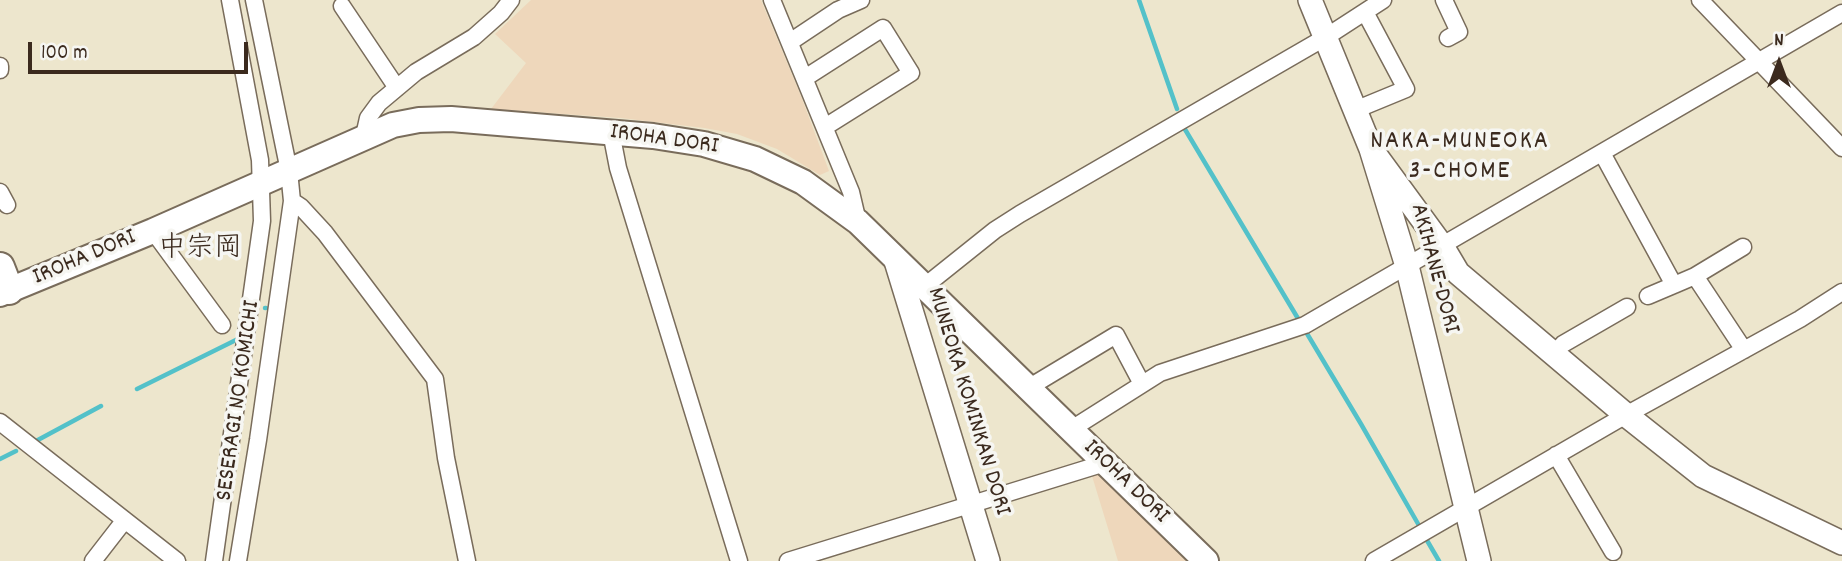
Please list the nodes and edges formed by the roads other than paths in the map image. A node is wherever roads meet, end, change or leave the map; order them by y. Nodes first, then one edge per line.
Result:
1 (230, 0) edge
2 (254, 0) edge
3 (511, 0) edge
4 (772, 0) edge
5 (861, 0) edge
6 (1310, 0) edge
7 (1383, 0) edge
8 (1444, 0) edge
9 (1700, 0) edge
10 (342, 6) dead end
11 (1365, 12) junction
12 (1842, 13) edge
13 (1326, 37) junction
14 (1448, 38) dead end
15 (790, 42) junction
16 (1759, 60) junction
17 (804, 78) junction
18 (397, 88) junction
19 (1355, 110) junction
20 (825, 127) junction
21 (611, 132) junction
22 (364, 136) junction
23 (1842, 148) edge
24 (1371, 149) junction
25 (1602, 153) junction
26 (275, 178) junction
27 (292, 201) junction
28 (858, 222) junction
29 (153, 231) junction
30 (1442, 246) junction
31 (1743, 247) dead end
32 (895, 258) junction
33 (1407, 267) junction
34 (1695, 276) junction
35 (2, 284) edge
36 (1674, 285) junction
37 (925, 286) junction
38 (1842, 292) edge
39 (1648, 296) dead end
40 (1627, 307) dead end
41 (222, 325) dead end
42 (1744, 350) junction
43 (1554, 354) junction
44 (1142, 384) junction
45 (1028, 388) junction
46 (1626, 415) junction
47 (0, 422) edge
48 (1070, 430) junction
49 (1556, 455) junction
50 (1105, 464) junction
51 (971, 505) junction
52 (1466, 507) junction
53 (124, 521) junction
54 (1842, 543) edge
55 (1613, 552) dead end
56 (93, 561) edge
57 (177, 561) edge
58 (214, 561) edge
59 (238, 561) edge
60 (467, 561) edge
61 (738, 561) edge
62 (788, 561) edge
63 (988, 561) edge
64 (1206, 561) edge
65 (1374, 561) edge
66 (1479, 561) edge

1 - 26 street, SESERAGI NO KOMICHI
2 - 26 street, SESERAGI NO KOMICHI
3 - 18 street
4 - 15 street
5 - 15 street
6 - 13 street, AKIHANE-DORI
7 - 11 street
8 - 14 street
9 - 16 street
10 - 18 street
11 - 13 street
11 - 19 street
12 - 16 street
13 - 19 street, AKIHANE-DORI
13 - 37 street
15 - 17 street
16 - 23 street
16 - 25 street
17 - 20 street
17 - 20 street
18 - 22 street
19 - 24 street, AKIHANE-DORI
20 - 28 street
21 - 22 main road, IROHA DORI
21 - 28 main road, IROHA DORI
21 - 61 street
22 - 26 main road, IROHA DORI
24 - 30 street
24 - 33 street, AKIHANE-DORI
25 - 30 street
25 - 36 street
26 - 27 street, SESERAGI NO KOMICHI
26 - 29 main road, IROHA DORI
26 - 58 street, SESERAGI NO KOMICHI
27 - 59 street, SESERAGI NO KOMICHI
27 - 60 street
28 - 32 main road, IROHA DORI
29 - 35 main road, IROHA DORI
29 - 41 street
30 - 33 street
30 - 43 street
31 - 34 street
32 - 37 main road, IROHA DORI
32 - 51 street, MUNEOKA KOMINKAN DORI
33 - 44 street
33 - 52 street, AKIHANE-DORI
34 - 36 street
34 - 42 street
36 - 39 street
37 - 45 main road, IROHA DORI
38 - 42 street
40 - 43 street
42 - 46 street
43 - 46 street
44 - 45 street
44 - 48 street
45 - 48 main road, IROHA DORI
46 - 49 street
46 - 54 street
47 - 53 street
48 - 50 main road, IROHA DORI
49 - 52 street
49 - 55 street
50 - 51 street
50 - 64 main road, IROHA DORI
51 - 62 street
51 - 63 street, MUNEOKA KOMINKAN DORI
52 - 65 street
52 - 66 street, AKIHANE-DORI
53 - 56 street
53 - 57 street

